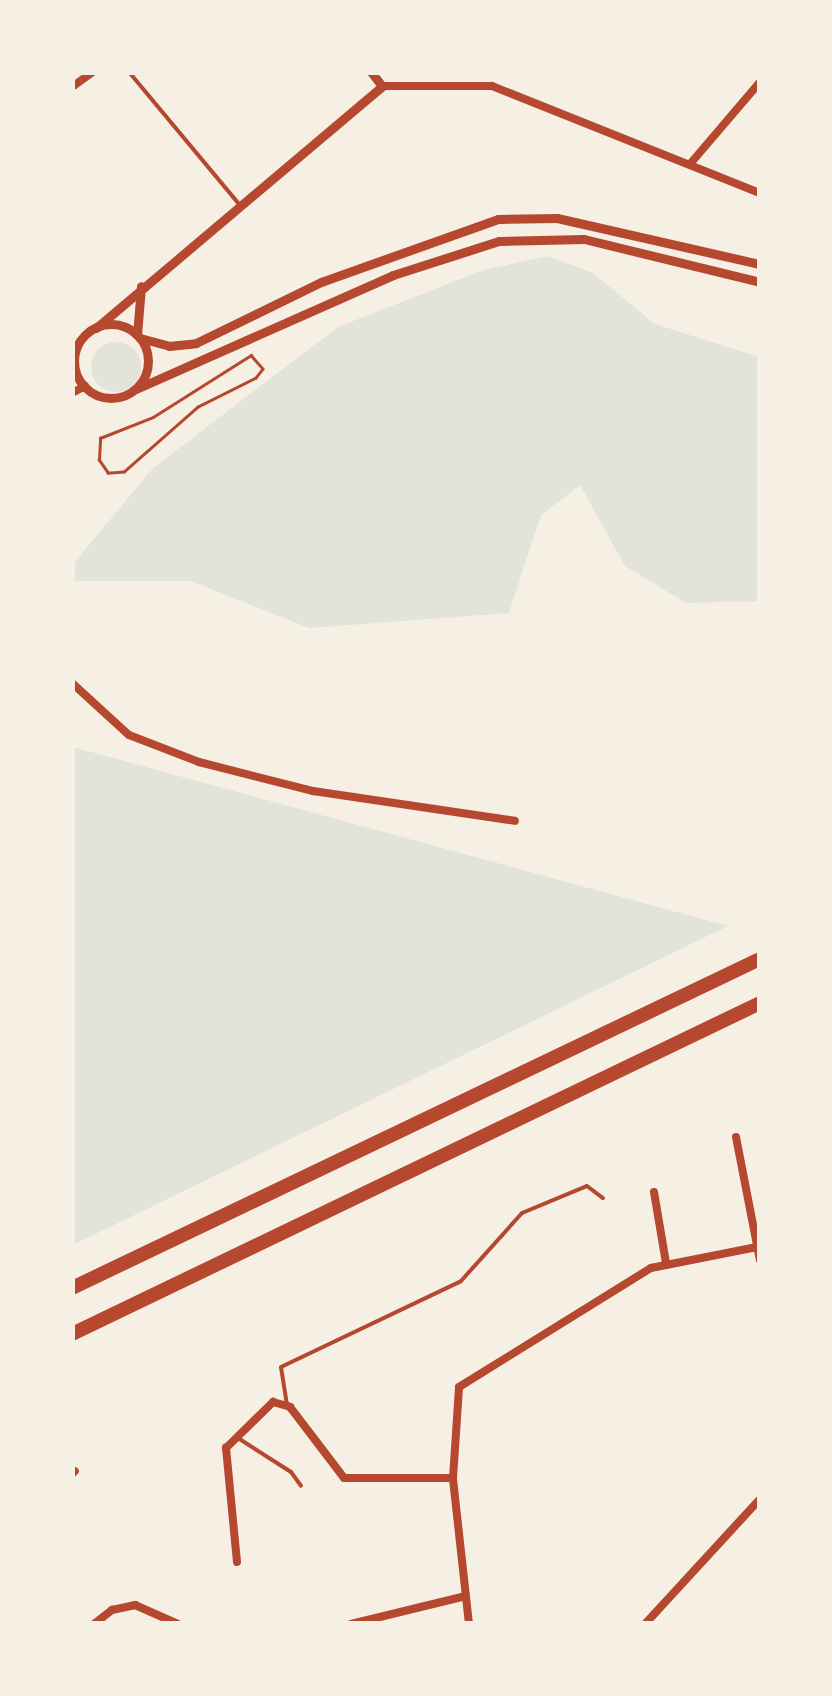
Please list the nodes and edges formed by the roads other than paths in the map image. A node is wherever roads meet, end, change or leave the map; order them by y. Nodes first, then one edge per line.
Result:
1 (93, 72) edge
2 (129, 72) edge
3 (370, 72) edge
4 (487, 72) edge
5 (760, 82) edge
6 (382, 86) junction
7 (492, 86) junction
8 (72, 87) edge
9 (690, 164) junction
10 (760, 193) edge
11 (238, 204) junction
12 (760, 264) edge
13 (760, 282) edge
14 (141, 284) junction
15 (96, 328) junction
16 (139, 337) junction
17 (76, 347) edge
18 (84, 386) junction
19 (136, 389) junction
20 (72, 393) edge
21 (72, 683) edge
22 (516, 821) dead end
23 (760, 959) edge
24 (760, 1002) edge
25 (736, 1137) dead end
26 (654, 1192) dead end
27 (603, 1198) dead end
28 (757, 1247) junction
29 (760, 1260) edge
30 (666, 1263) junction
31 (72, 1288) edge
32 (72, 1334) edge
33 (286, 1405) junction
34 (234, 1436) junction
35 (453, 1478) junction
36 (301, 1486) dead end
37 (760, 1499) edge
38 (237, 1562) dead end
39 (462, 1597) junction
40 (94, 1624) edge
41 (178, 1624) edge
42 (352, 1624) edge
43 (469, 1624) edge
44 (645, 1624) edge

1 - 8 street
2 - 11 lane
3 - 6 street
4 - 7 street
5 - 9 street
6 - 7 street
6 - 11 street
7 - 9 street
9 - 10 street
11 - 14 street
12 - 16 street
13 - 19 street
14 - 15 street
14 - 16 street
15 - 16 street
15 - 17 street
16 - 19 street
17 - 18 street
18 - 19 street
18 - 20 street
21 - 22 street
23 - 31 highway
24 - 32 highway
25 - 28 street
26 - 30 street
27 - 33 lane
28 - 29 street
28 - 30 street
30 - 35 street
33 - 34 street
33 - 35 street
34 - 36 lane
34 - 38 street
35 - 39 street
37 - 44 street
39 - 42 street
39 - 43 street
40 - 41 street

